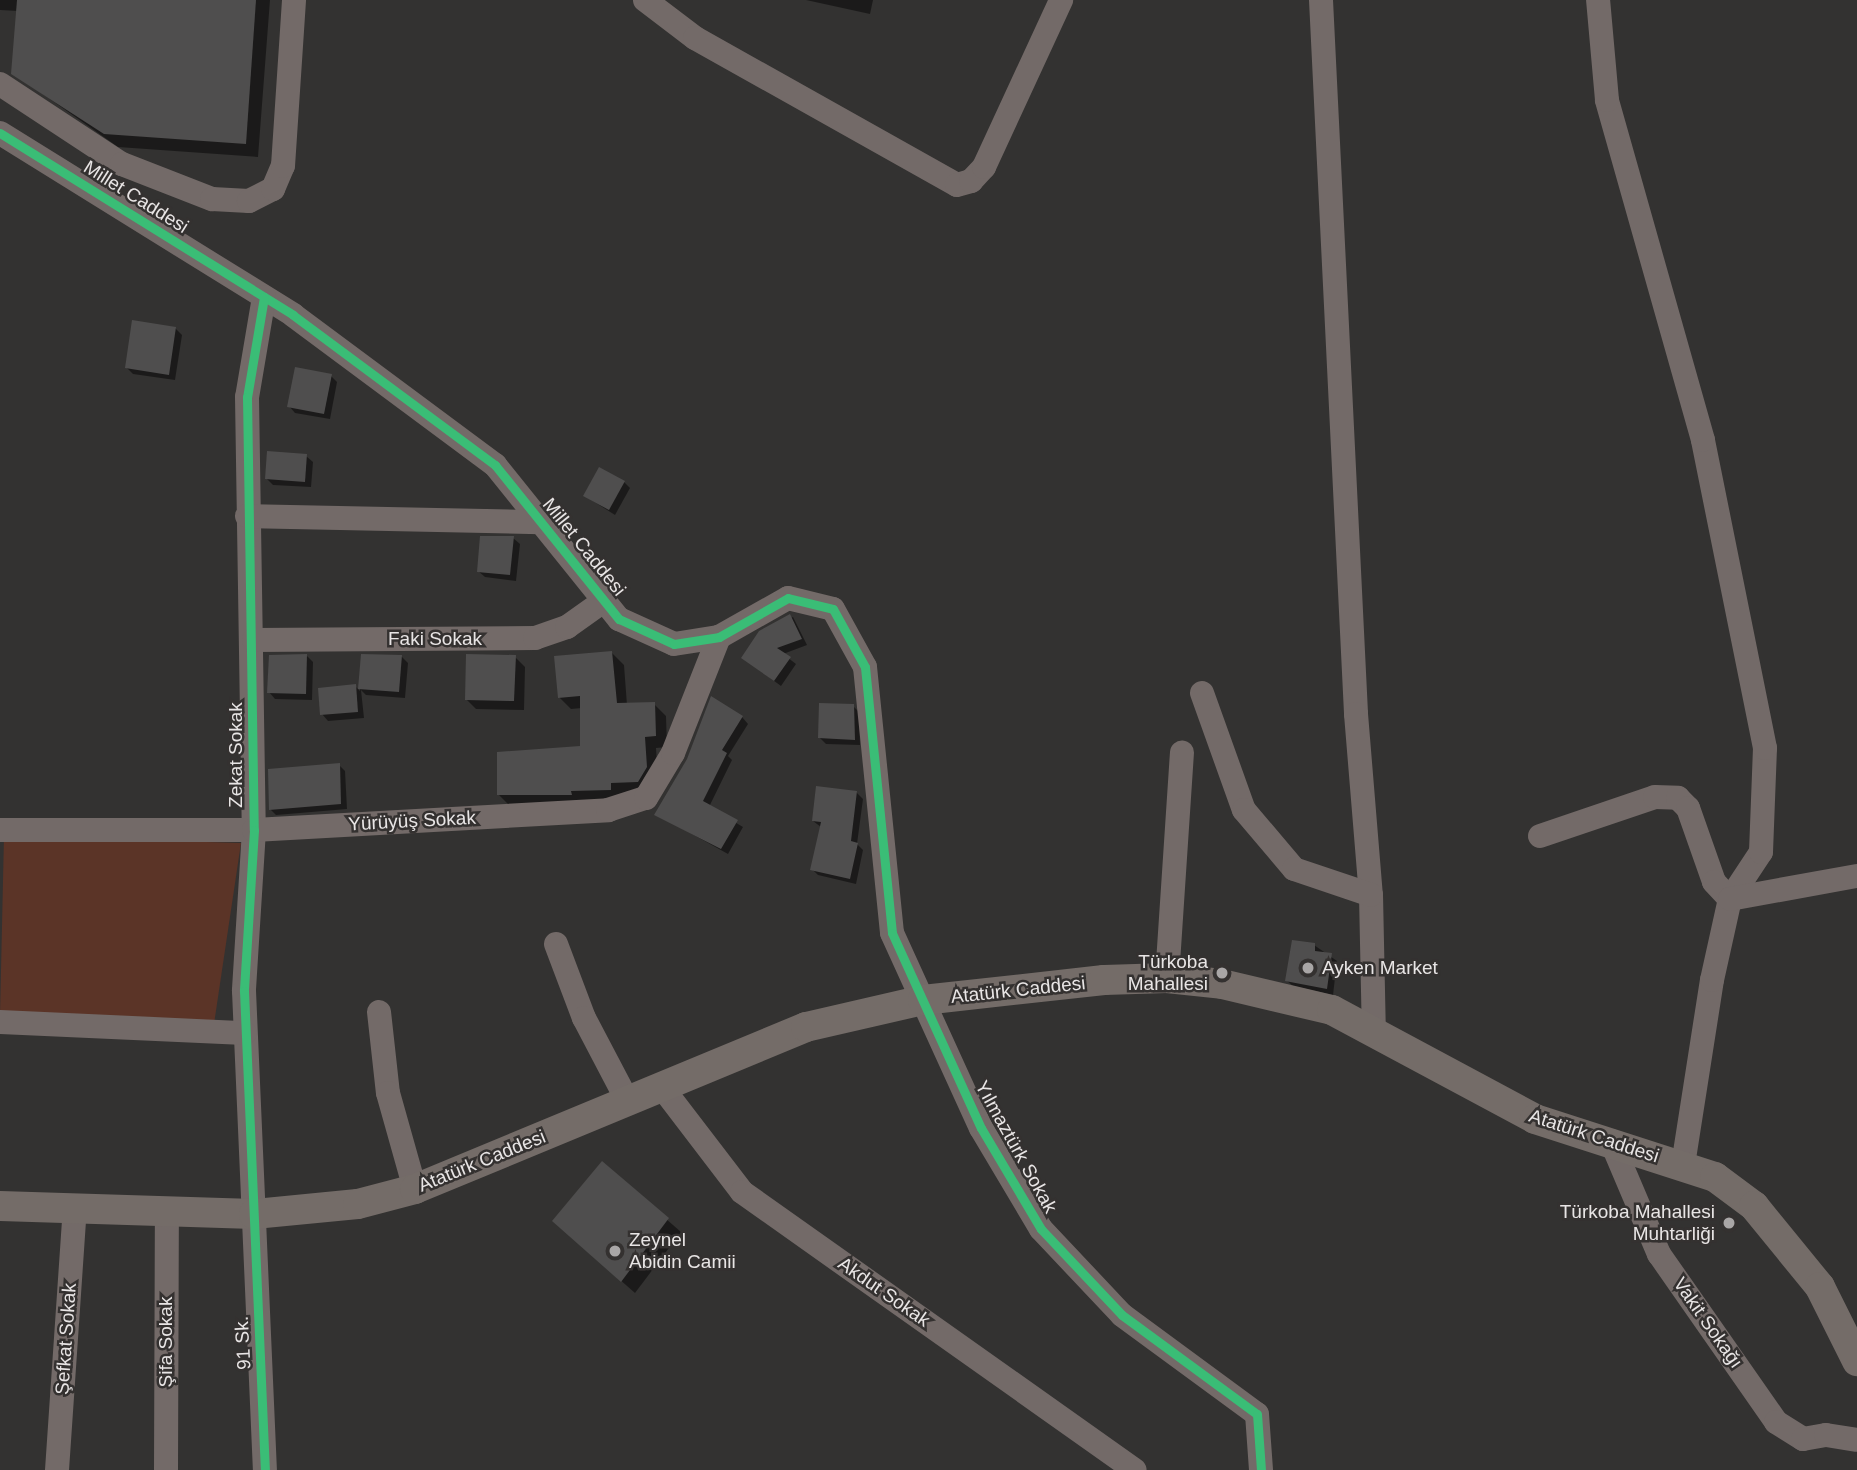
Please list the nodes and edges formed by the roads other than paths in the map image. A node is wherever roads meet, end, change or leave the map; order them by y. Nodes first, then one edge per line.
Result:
1 (294, 0) edge
2 (645, 0) edge
3 (1061, 0) edge
4 (1321, 0) edge
5 (1598, 0) edge
6 (0, 84) edge
7 (0, 133) edge
8 (264, 297) junction
9 (247, 516) junction
10 (541, 522) junction
11 (605, 600) junction
12 (719, 637) junction
13 (254, 640) junction
14 (1202, 693) dead end
15 (1182, 752) dead end
16 (0, 830) edge
17 (254, 830) junction
18 (1540, 836) dead end
19 (1857, 876) edge
20 (1371, 895) junction
21 (1730, 899) junction
22 (556, 944) dead end
23 (1167, 978) junction
24 (923, 1000) junction
25 (379, 1012) dead end
26 (0, 1022) edge
27 (246, 1033) junction
28 (1374, 1034) junction
29 (661, 1086) junction
30 (627, 1100) junction
31 (1611, 1141) junction
32 (1683, 1165) junction
33 (415, 1189) junction
34 (0, 1206) edge
35 (75, 1208) junction
36 (167, 1213) junction
37 (254, 1214) junction
38 (1857, 1361) edge
39 (1857, 1440) edge
40 (57, 1470) edge
41 (166, 1470) edge
42 (265, 1470) edge
43 (1135, 1470) edge
44 (1261, 1470) edge

1 - 6 street
2 - 3 street
4 - 20 street
5 - 21 street
7 - 8 street, Millet Caddesi
8 - 9 street, Zekat Sokak
8 - 10 street, Millet Caddesi
9 - 10 street
9 - 13 street, Zekat Sokak
10 - 11 street, Millet Caddesi
11 - 12 street, Millet Caddesi
11 - 13 street, Faki Sokak
12 - 17 street, Yürüyüş Sokak
12 - 24 street, Millet Caddesi
13 - 17 street, Zekat Sokak
14 - 20 street
15 - 23 street
16 - 17 street, Yürüyüş Sokak
17 - 27 street, Zekat Sokak
18 - 21 street
19 - 21 street
20 - 28 street
21 - 32 street
22 - 30 street
23 - 24 main road, Atatürk Caddesi
23 - 28 main road, Atatürk Caddesi
24 - 29 main road, Atatürk Caddesi
24 - 44 street, Yılmaztürk Sokak
25 - 33 street
26 - 27 street
27 - 37 street, Zekat Sokak
28 - 31 main road, Atatürk Caddesi
29 - 30 main road, Atatürk Caddesi
29 - 43 street, Akdut Sokak
30 - 33 main road, Atatürk Caddesi
31 - 32 main road, Atatürk Caddesi
31 - 39 street, Vakit Sokağı
32 - 38 main road, Atatürk Caddesi
33 - 37 main road, Atatürk Caddesi
34 - 35 main road, Atatürk Caddesi
35 - 36 main road, Atatürk Caddesi
35 - 40 street, Şefkat Sokak
36 - 37 main road, Atatürk Caddesi
36 - 41 street, Şifa Sokak
37 - 42 street, 91 Sk.

